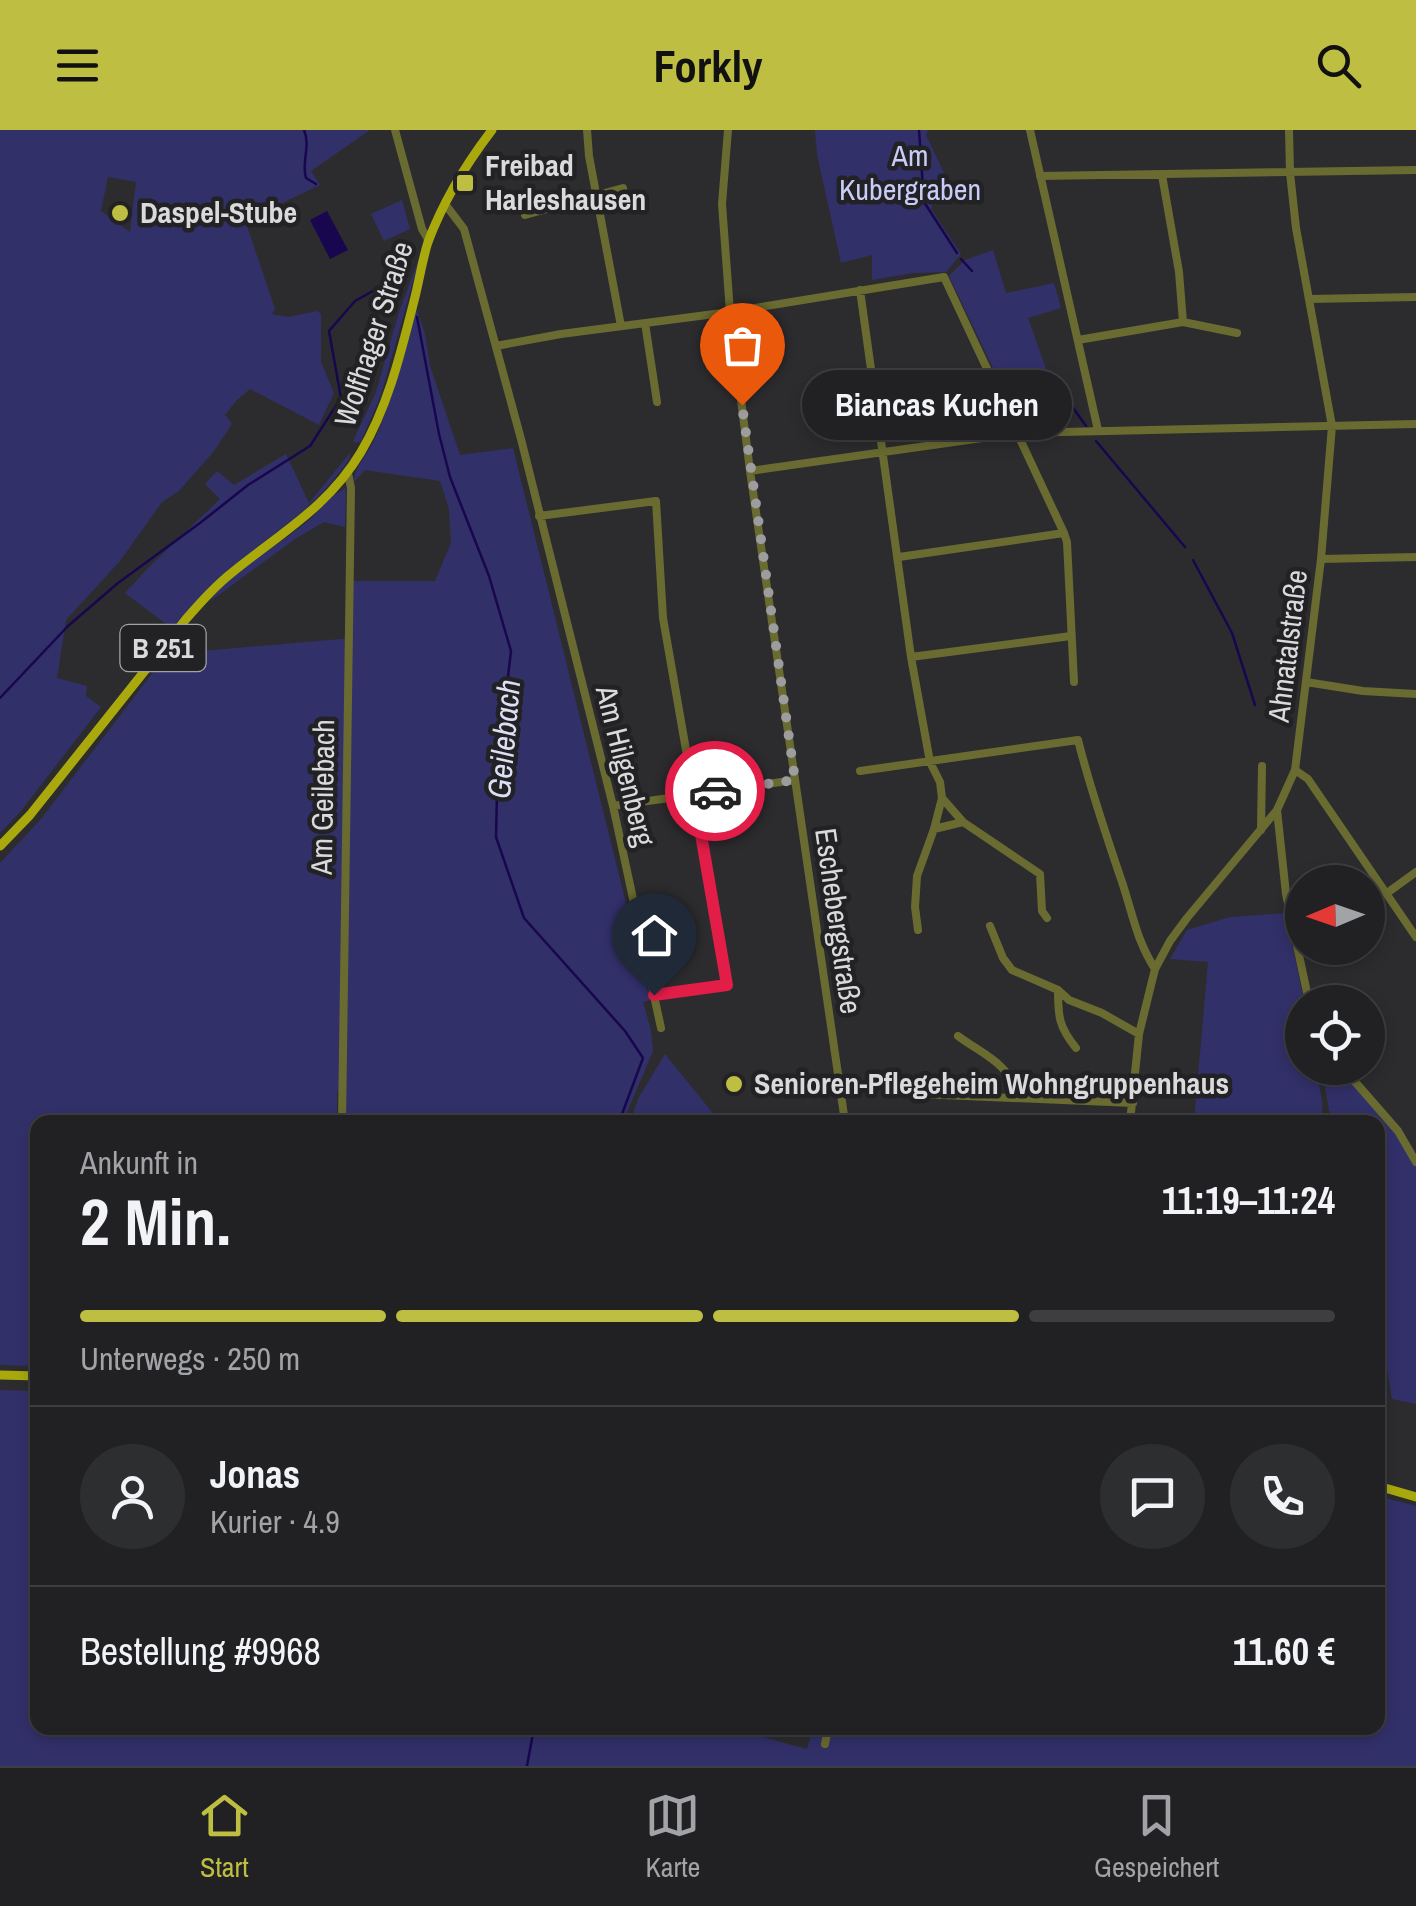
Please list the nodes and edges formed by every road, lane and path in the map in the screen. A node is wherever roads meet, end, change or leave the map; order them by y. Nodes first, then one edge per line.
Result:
1 (394, 130) edge
2 (492, 130) edge
3 (587, 130) edge
4 (728, 130) edge
5 (1030, 130) edge
6 (1289, 130) edge
7 (1416, 170) edge
8 (1290, 172) junction
9 (1162, 174) junction
10 (1040, 176) junction
11 (623, 188) dead end
12 (596, 194) junction
13 (445, 204) junction
14 (526, 216) dead end
15 (429, 240) junction
16 (860, 290) junction
17 (1416, 298) edge
18 (1309, 299) junction
19 (730, 312) junction
20 (1183, 322) junction
21 (645, 324) junction
22 (621, 326) junction
23 (1237, 333) dead end
24 (1078, 340) junction
25 (496, 346) junction
26 (657, 402) dead end
27 (1416, 424) edge
28 (1332, 426) junction
29 (1098, 430) junction
30 (1018, 434) junction
31 (882, 452) junction
32 (750, 470) junction
33 (348, 472) junction
34 (540, 516) junction
35 (1064, 533) junction
36 (899, 557) junction
37 (1416, 557) edge
38 (1321, 558) junction
39 (1071, 636) junction
40 (911, 657) junction
41 (1074, 682) dead end
42 (1306, 682) junction
43 (1416, 694) edge
44 (930, 762) junction
45 (1262, 766) dead end
46 (1295, 770) junction
47 (860, 771) dead end
48 (795, 780) junction
49 (694, 794) junction
50 (942, 798) junction
51 (613, 806) junction
52 (1277, 810) junction
53 (963, 822) junction
54 (934, 830) junction
55 (1261, 830) junction
56 (0, 846) edge
57 (1416, 872) edge
58 (1387, 894) junction
59 (1047, 918) dead end
60 (990, 926) dead end
61 (918, 930) dead end
62 (1416, 937) edge
63 (1156, 969) junction
64 (1305, 985) edge
65 (1058, 990) junction
66 (654, 995) junction
67 (660, 1028) dead end
68 (1139, 1034) junction
69 (958, 1036) dead end
70 (1076, 1048) dead end
71 (1358, 1085) edge
72 (918, 1094) dead end
73 (1019, 1097) junction
74 (1132, 1103) junction
75 (342, 1115) edge
76 (844, 1115) edge
77 (1131, 1115) edge
78 (1384, 1115) edge
79 (1385, 1116) edge
80 (1416, 1162) edge
81 (0, 1376) edge
82 (30, 1376) edge
83 (1385, 1488) edge
84 (1416, 1497) edge
85 (827, 1735) edge
86 (825, 1744) dead end

1 - 15 street
2 - 13 main road, Wolfhager Straße / B 251
3 - 12 street
4 - 19 street, Eschebergstraße
5 - 10 street
6 - 8 street, Ahnatalstraße
7 - 8 street
8 - 9 street
8 - 18 street, Ahnatalstraße
9 - 10 street
9 - 20 street
10 - 24 street
11 - 12 street
12 - 14 street
12 - 22 street
13 - 15 main road, Wolfhager Straße / B 251
13 - 25 street, Am Hilgenberg
15 - 33 main road, Wolfhager Straße / B 251
16 - 19 street
16 - 30 street
16 - 31 street
17 - 18 street
18 - 28 street, Ahnatalstraße
19 - 21 street
19 - 32 street, Eschebergstraße
20 - 23 street
20 - 24 street
21 - 22 street
21 - 26 street
22 - 25 street
24 - 29 street
25 - 34 street, Am Hilgenberg
27 - 28 street
28 - 29 street
28 - 38 street, Ahnatalstraße
29 - 30 street
30 - 31 street
30 - 35 street
31 - 32 street
31 - 36 street
32 - 48 street, Eschebergstraße
33 - 56 main road, Wolfhager Straße / B 251
33 - 75 street, Am Geilebach
34 - 49 street
34 - 51 street, Am Hilgenberg
35 - 36 street
35 - 39 street
36 - 40 street
37 - 38 street
38 - 42 street, Ahnatalstraße
39 - 40 street
39 - 41 street
40 - 44 street
42 - 43 street
42 - 46 street, Ahnatalstraße
44 - 47 street
44 - 50 street
44 - 63 street
45 - 55 street
46 - 52 street, Ahnatalstraße
46 - 58 street
48 - 49 street
48 - 76 street, Eschebergstraße
49 - 51 street
49 - 66 street
50 - 53 street
50 - 54 street
51 - 66 street, Am Hilgenberg
52 - 55 street, Ahnatalstraße
52 - 64 street
53 - 54 street
53 - 59 street
54 - 61 street
55 - 63 street, Ahnatalstraße
57 - 58 street
58 - 62 street
60 - 65 street
63 - 68 street, Ahnatalstraße
65 - 68 street
65 - 70 street
66 - 67 street, Am Hilgenberg
68 - 74 street, Ahnatalstraße
69 - 73 street
71 - 78 street
72 - 73 street
73 - 74 street
74 - 77 street, Ahnatalstraße
79 - 80 street
81 - 82 main road
83 - 84 main road
85 - 86 street

